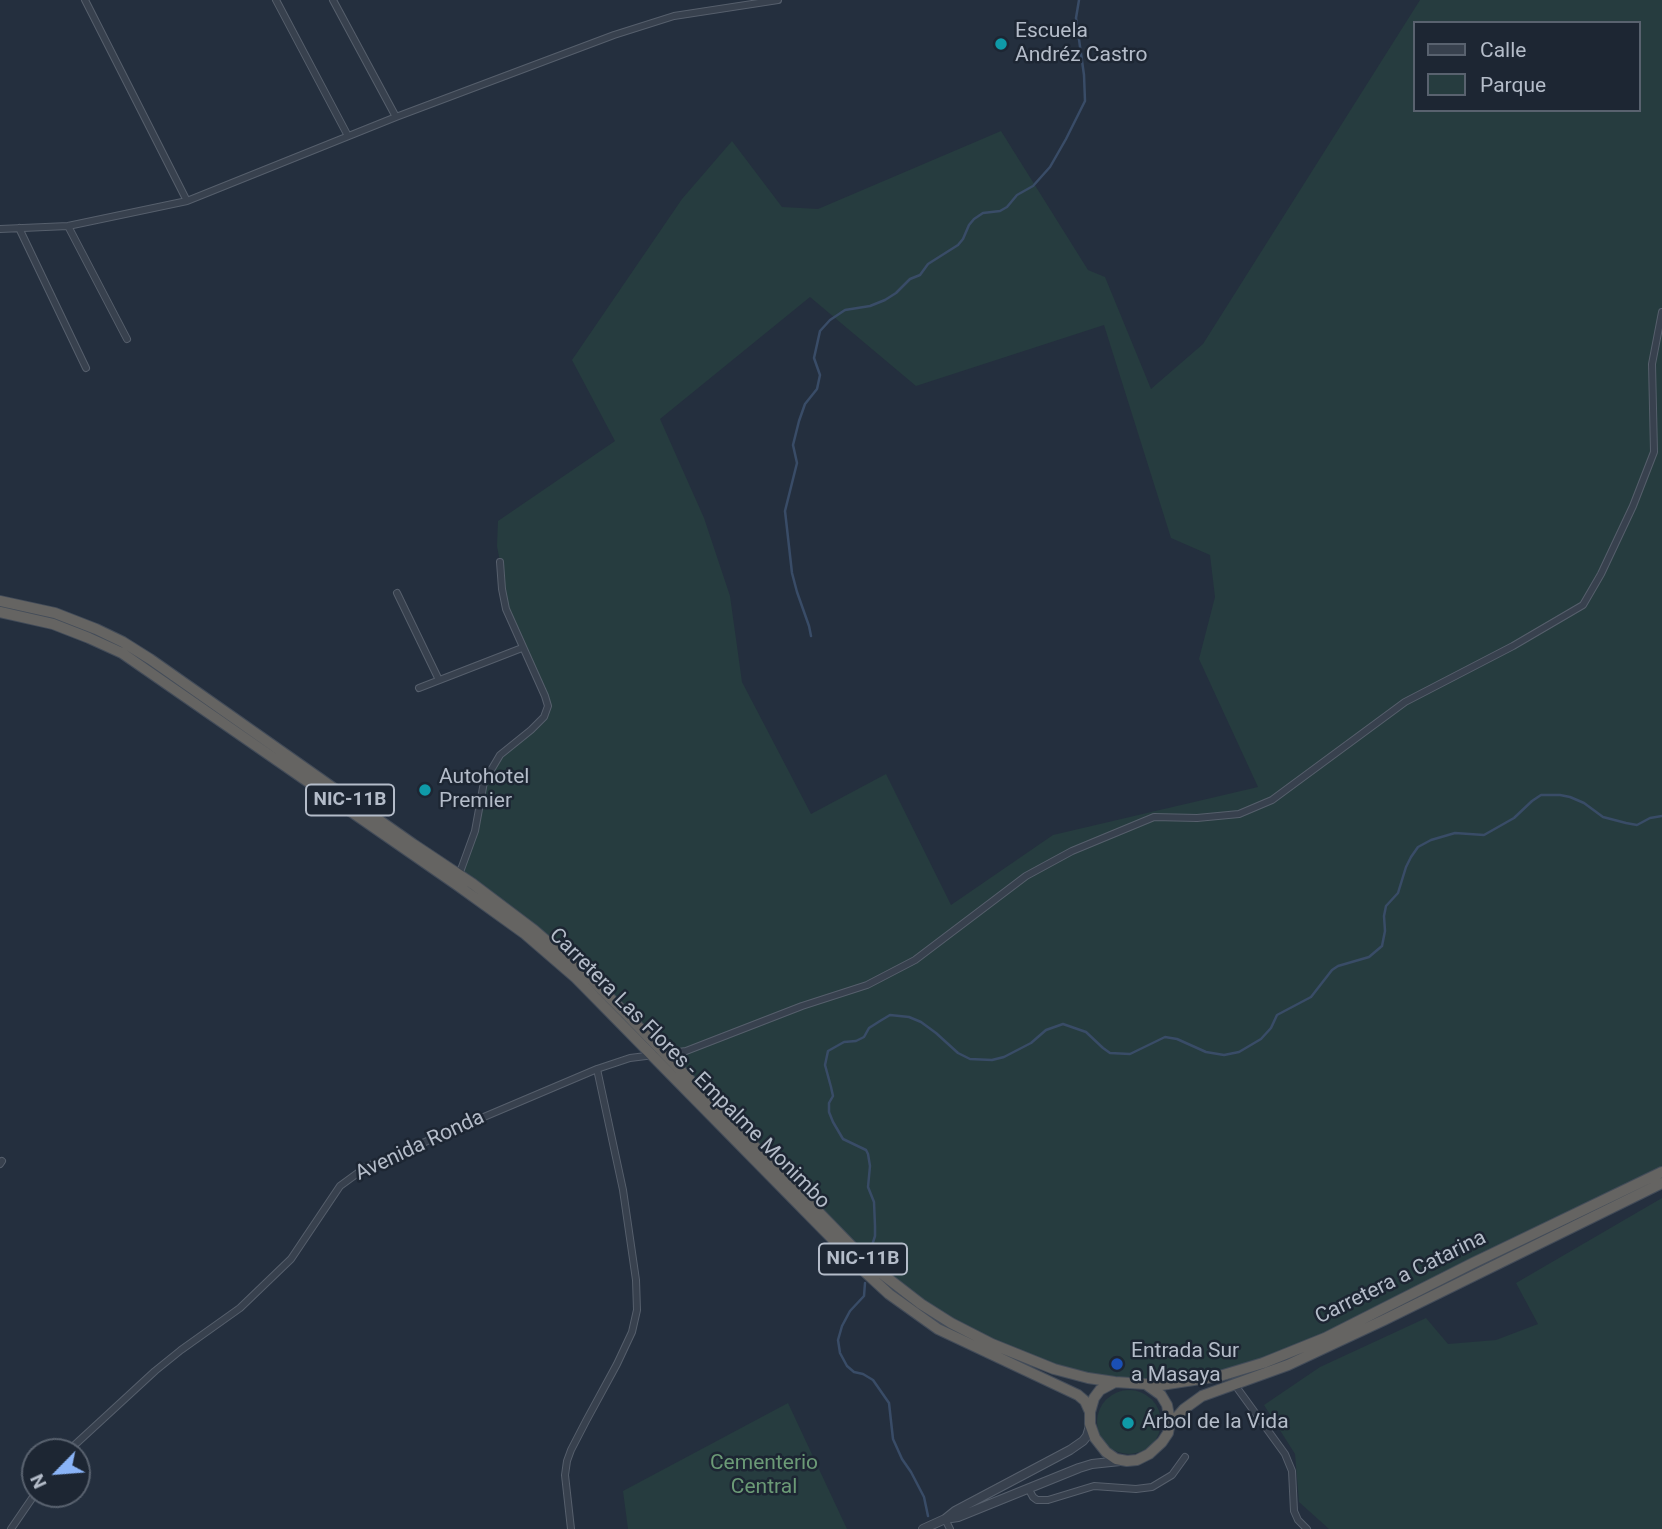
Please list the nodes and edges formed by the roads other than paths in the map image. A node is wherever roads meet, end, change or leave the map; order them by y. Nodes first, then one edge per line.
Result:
1 (85, 0) edge
2 (276, 0) edge
3 (333, 0) edge
4 (778, 0) edge
5 (396, 117) junction
6 (348, 136) junction
7 (187, 201) junction
8 (68, 226) junction
9 (19, 228) junction
10 (0, 229) edge
11 (1662, 312) edge
12 (127, 339) dead end
13 (86, 368) dead end
14 (500, 562) dead end
15 (397, 593) dead end
16 (0, 601) edge
17 (0, 612) edge
18 (522, 648) junction
19 (439, 680) junction
20 (419, 688) dead end
21 (459, 875) junction
22 (665, 1054) junction
23 (651, 1055) junction
24 (597, 1069) junction
25 (1662, 1172) edge
26 (1662, 1184) edge
27 (1115, 1382) junction
28 (1147, 1385) junction
29 (1234, 1385) junction
30 (1090, 1418) junction
31 (1170, 1425) junction
32 (82, 1438) edge
33 (1185, 1457) dead end
34 (1123, 1461) junction
35 (1028, 1488) junction
36 (25, 1508) edge
37 (945, 1519) junction
38 (11, 1529) edge
39 (571, 1529) edge
40 (923, 1529) edge
41 (950, 1529) edge
42 (1307, 1529) edge

1 - 7 street
2 - 6 street
3 - 5 street
4 - 5 street
5 - 6 street
6 - 7 street
7 - 8 street
8 - 9 street
8 - 12 street
9 - 10 street
9 - 13 street
11 - 22 street, Avenida Ronda
14 - 18 street
15 - 19 street
16 - 21 highway, Carretera Las Flores - Empalme Monimbo / NIC-11B
17 - 23 highway, Carretera Las Flores - Empalme Monimbo / NIC-11B
18 - 19 street
18 - 21 street
19 - 20 street
21 - 22 highway, Carretera Las Flores - Empalme Monimbo / NIC-11B
22 - 23 street, Avenida Ronda
22 - 27 highway, Carretera Las Flores - Empalme Monimbo / NIC-11B
23 - 24 street, Avenida Ronda
23 - 30 highway, Carretera Las Flores - Empalme Monimbo / NIC-11B
24 - 32 street, Avenida Ronda
24 - 39 street
25 - 28 highway, Carretera a Catarina / NIC-11B
26 - 29 highway, Carretera a Catarina
27 - 28 highway, NIC-11B
27 - 30 highway
28 - 31 highway
29 - 31 highway, Carretera a Catarina
29 - 42 street
30 - 34 highway, NIC-11B
30 - 37 street
31 - 34 highway
33 - 35 street
34 - 35 street
35 - 37 street
36 - 38 street
37 - 40 street
37 - 41 street

